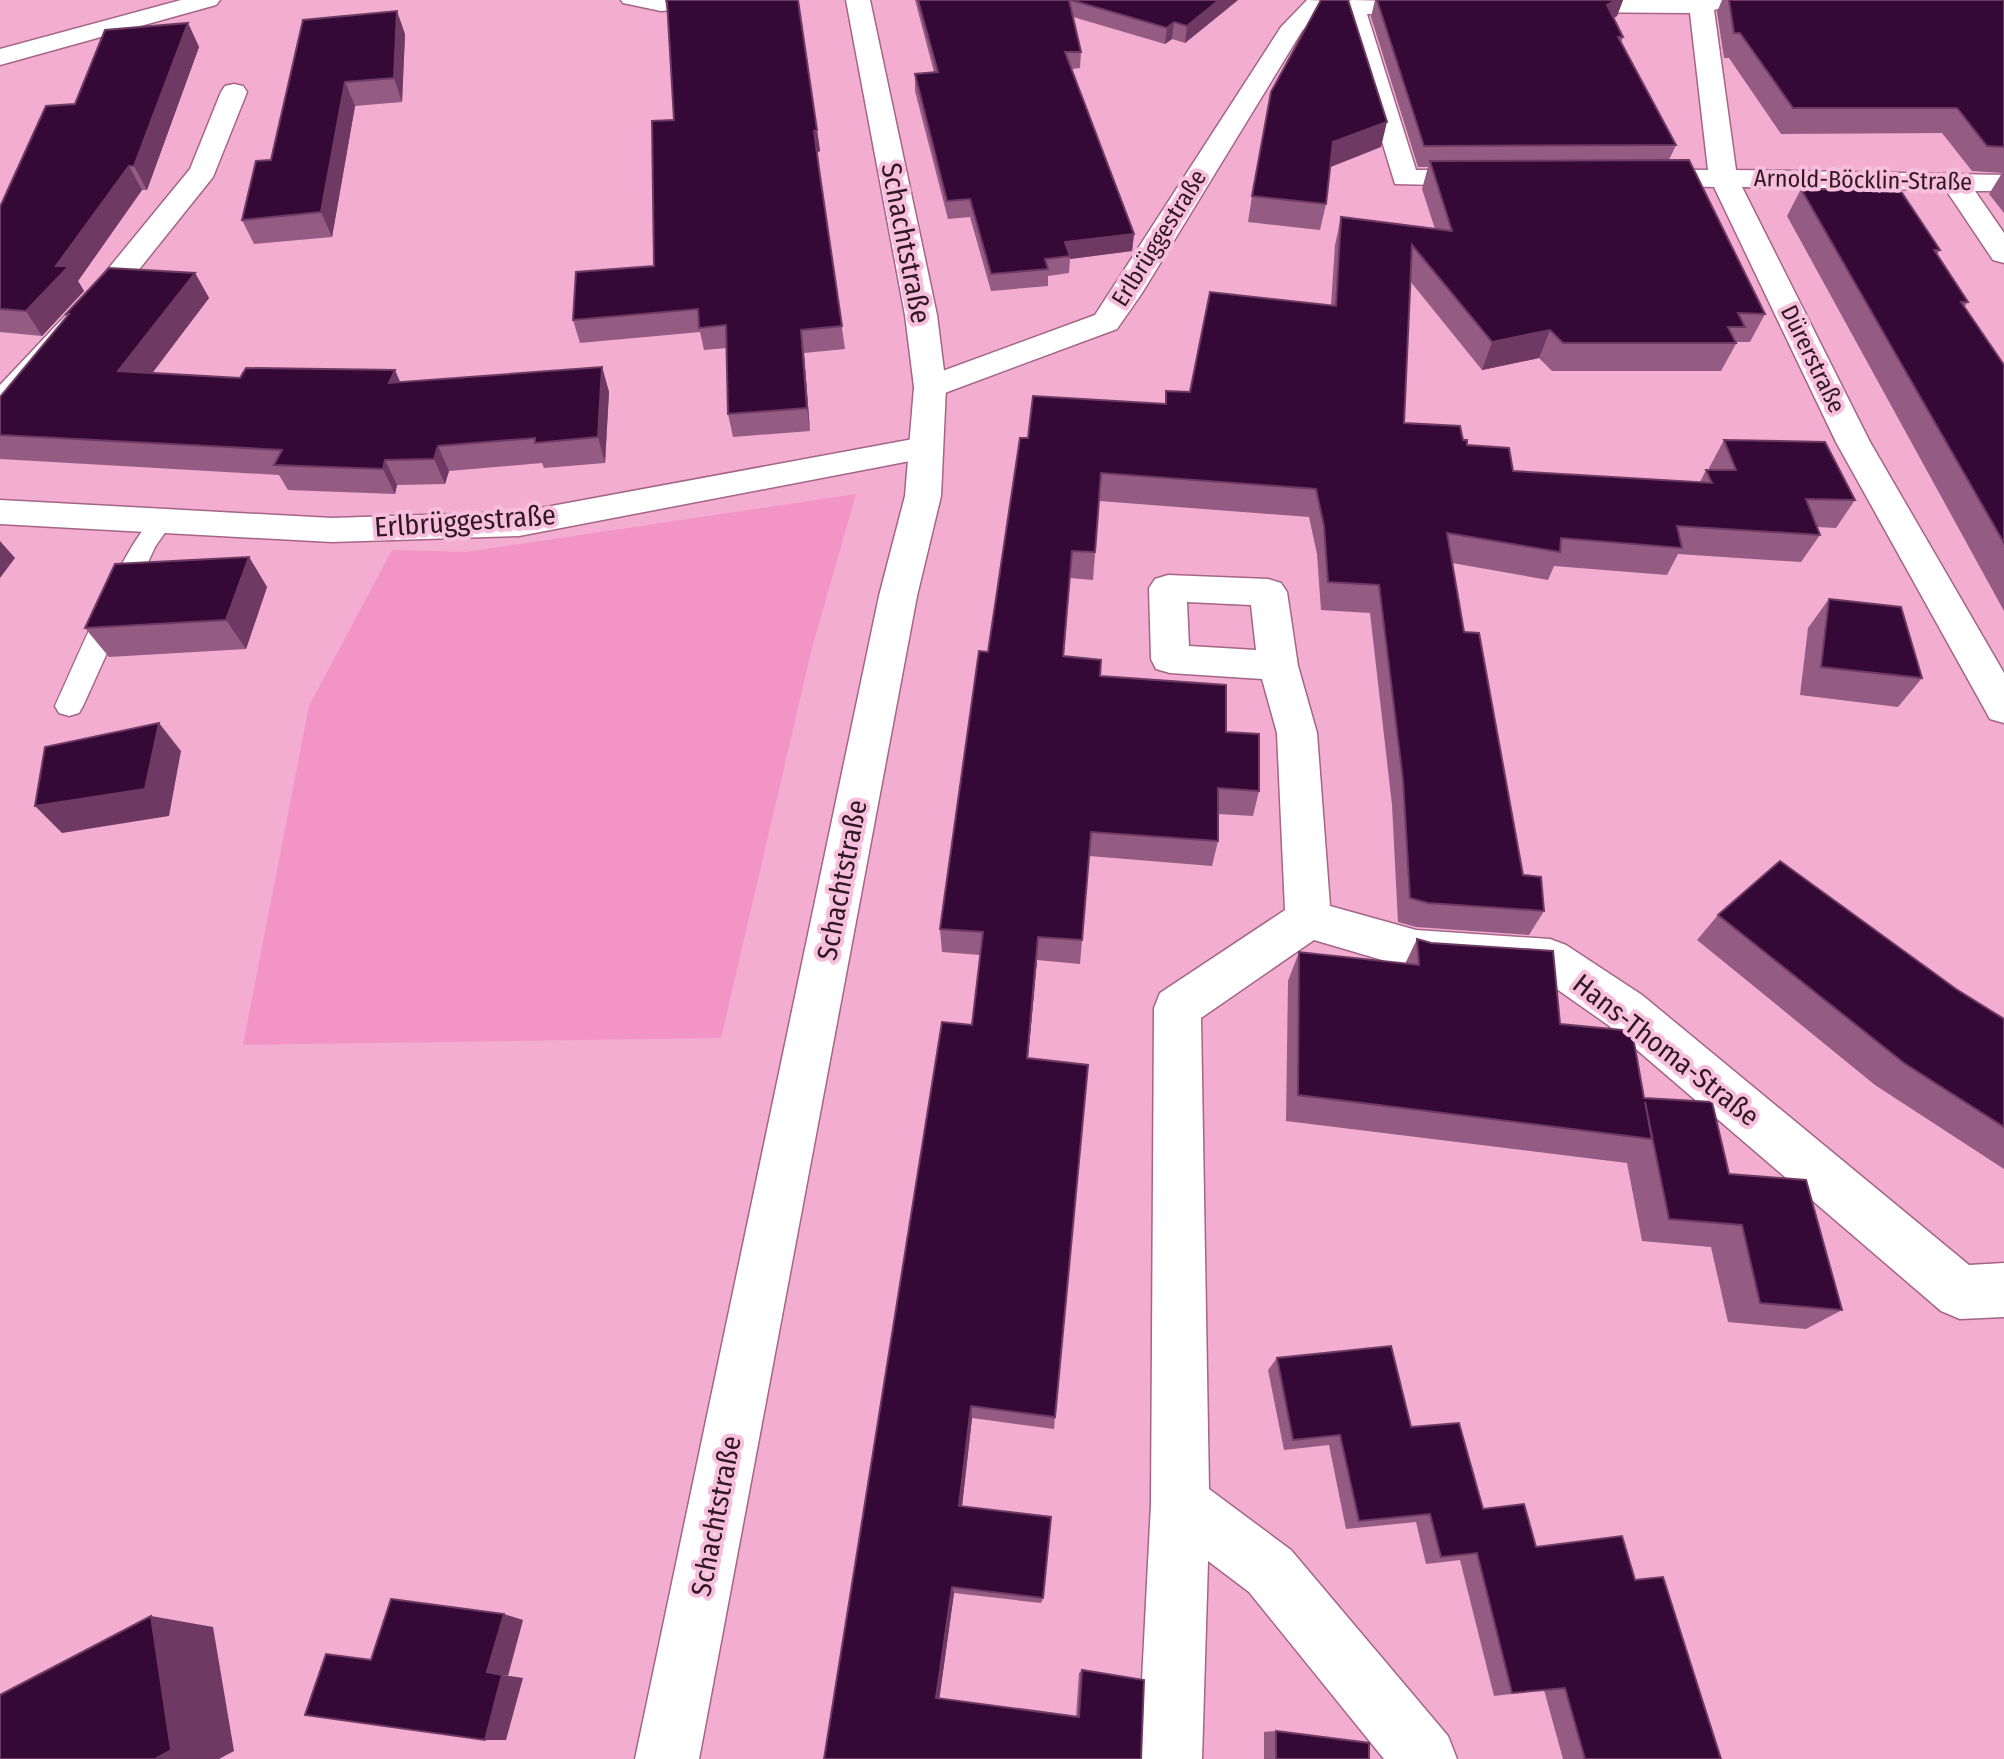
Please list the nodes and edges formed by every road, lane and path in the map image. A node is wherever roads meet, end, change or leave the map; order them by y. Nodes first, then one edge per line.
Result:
1 (208, 0) edge
2 (629, 0) edge
3 (732, 0) edge
4 (858, 0) edge
5 (1320, 1) edge
6 (1712, 3) edge
7 (1464, 7) edge
8 (1543, 7) edge
9 (0, 57) edge
10 (234, 92) dead end
11 (1516, 177) edge
12 (1611, 177) edge
13 (1723, 177) junction
14 (1955, 183) junction
15 (2004, 183) edge
16 (2004, 254) edge
17 (930, 387) junction
18 (0, 405) edge
19 (924, 448) junction
20 (0, 512) edge
21 (161, 521) junction
22 (1278, 666) dead end
23 (69, 706) dead end
24 (2004, 708) edge
25 (1308, 919) junction
26 (2004, 1290) edge
27 (1180, 1504) junction
28 (667, 1759) edge
29 (1170, 1759) edge
30 (1425, 1759) edge

1 - 9 street
2 - 3 lane
4 - 17 street, Schachtstraße
5 - 17 street, Erlbrüggestraße
6 - 8 street
6 - 13 street, Dürerstraße
7 - 11 street
10 - 18 street
12 - 13 street, Arnold-Böcklin-Straße
13 - 14 street, Arnold-Böcklin-Straße
13 - 24 street, Dürerstraße
14 - 15 street, Arnold-Böcklin-Straße
14 - 16 street
17 - 19 street, Schachtstraße
19 - 21 street, Erlbrüggestraße
19 - 28 street, Schachtstraße
20 - 21 street, Erlbrüggestraße
21 - 23 lane
22 - 25 street
25 - 26 street, Hans-Thoma-Straße
25 - 27 street
27 - 29 street
27 - 30 street

